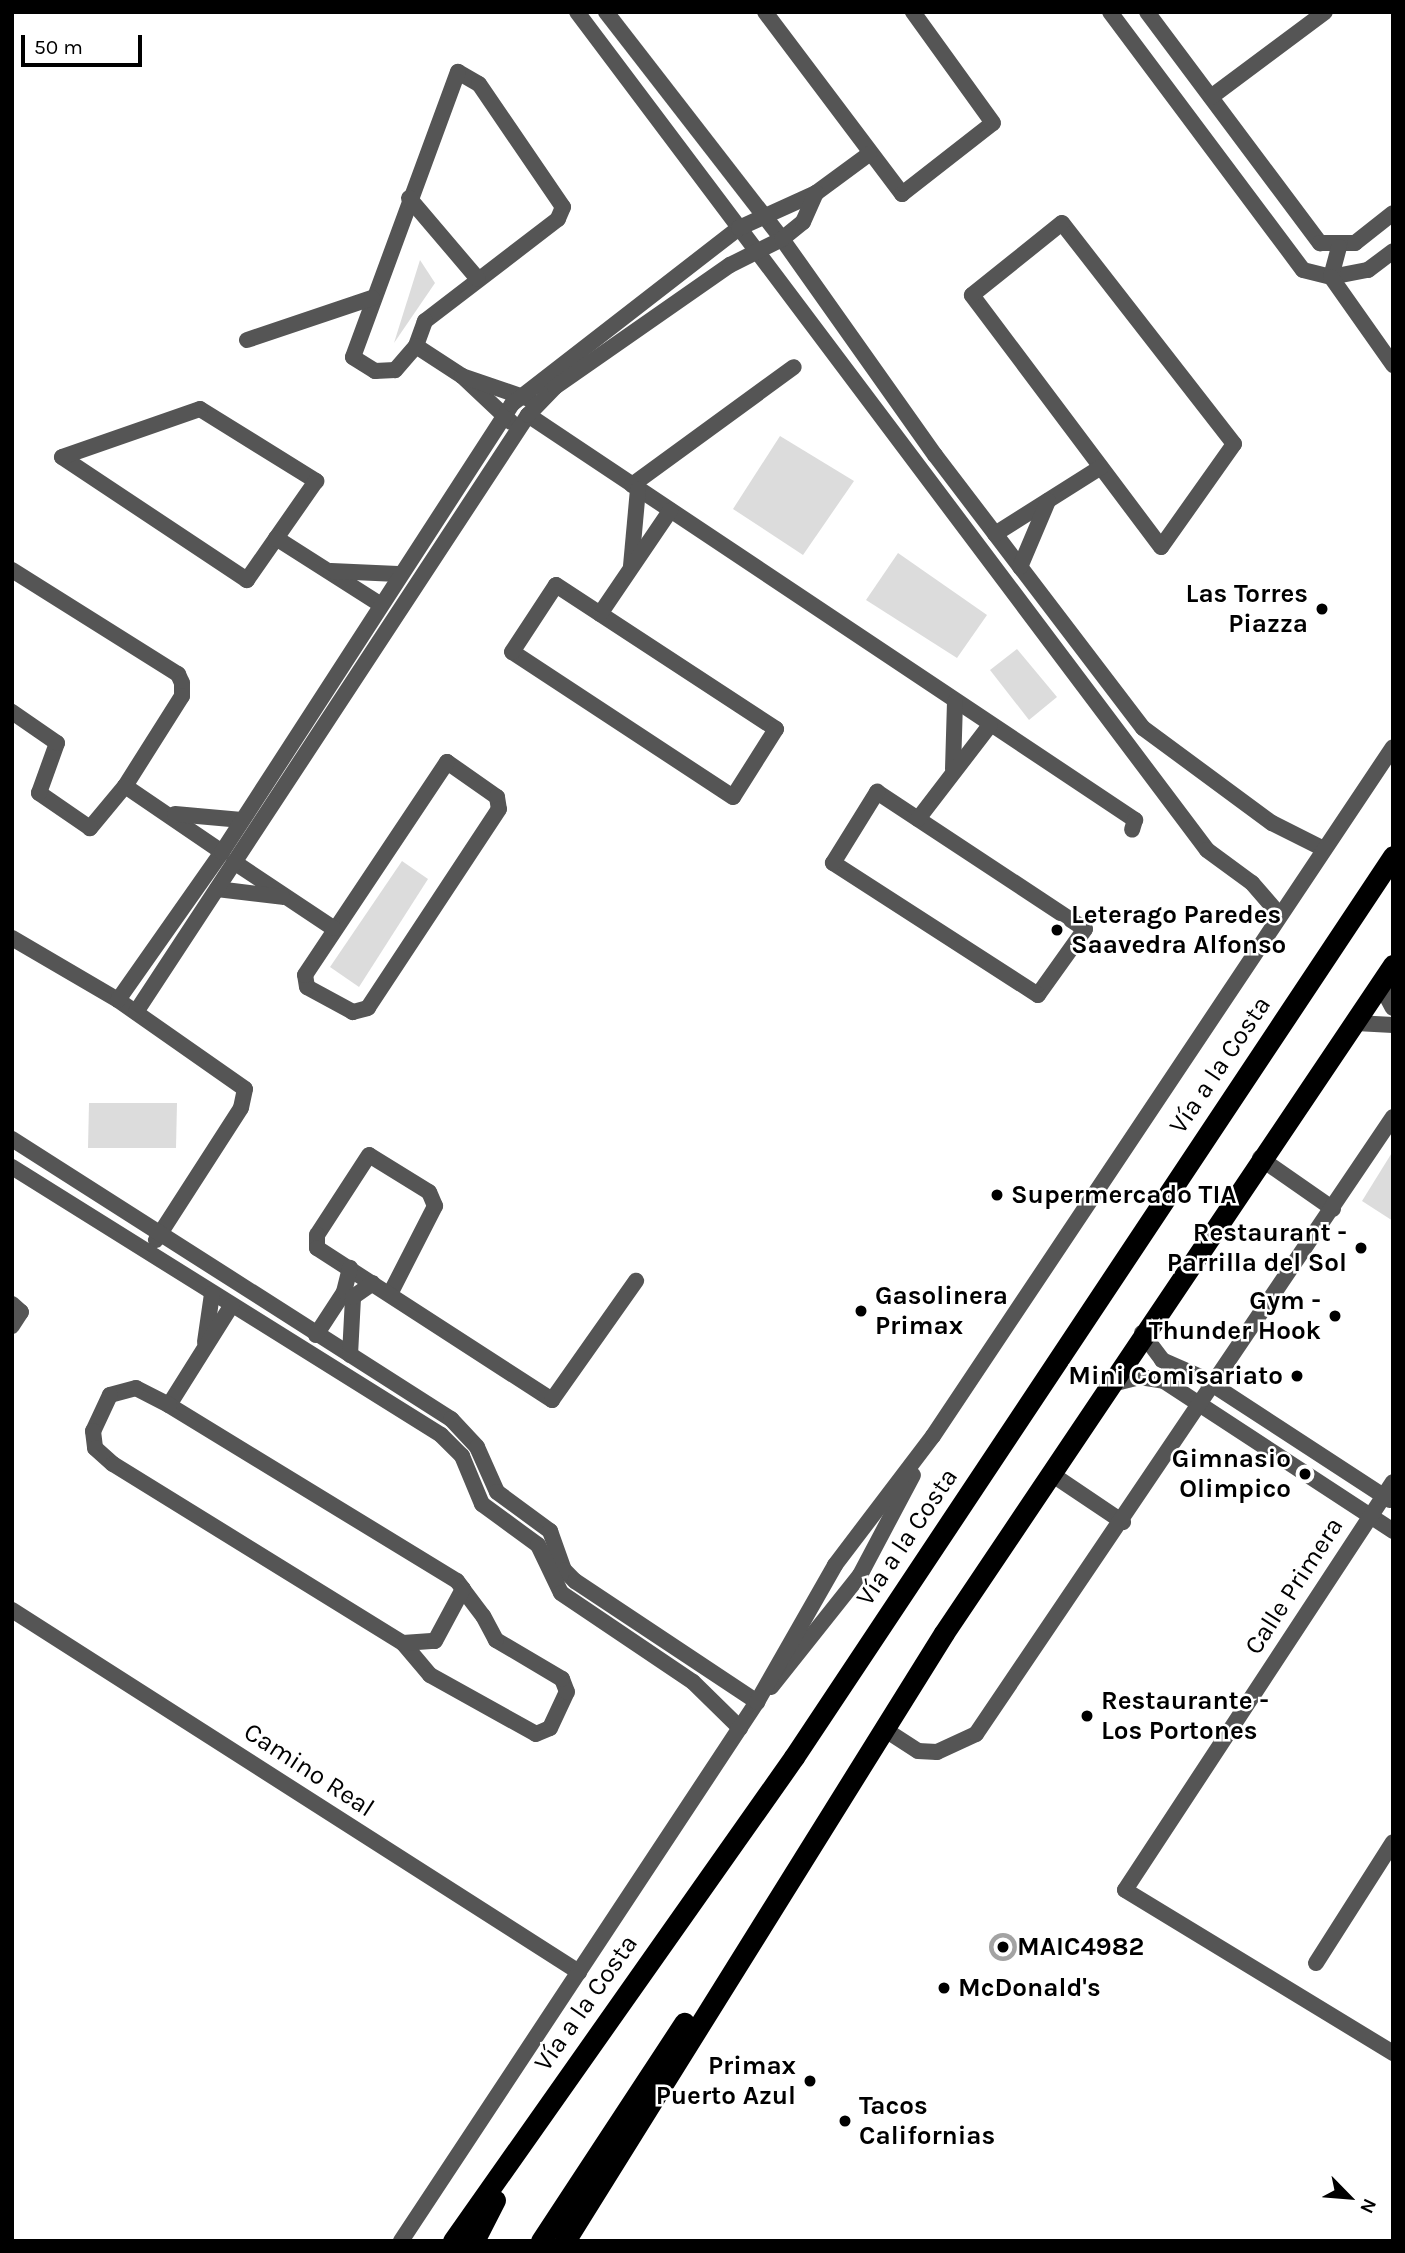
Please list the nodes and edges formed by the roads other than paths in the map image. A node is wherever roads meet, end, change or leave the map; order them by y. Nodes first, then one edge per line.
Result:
1 (599, 12) edge
2 (606, 12) edge
3 (765, 12) edge
4 (913, 12) edge
5 (1110, 12) edge
6 (1147, 12) edge
7 (1325, 12) edge
8 (581, 17) edge
9 (1211, 97) junction
10 (869, 154) junction
11 (816, 193) junction
12 (409, 198) junction
13 (1393, 213) edge
14 (766, 220) junction
15 (739, 228) junction
16 (782, 240) junction
17 (1339, 247) junction
18 (1393, 251) edge
19 (755, 254) junction
20 (1331, 277) junction
21 (478, 279) junction
22 (372, 298) junction
23 (247, 340) dead end
24 (416, 346) junction
25 (1393, 365) edge
26 (794, 367) dead end
27 (462, 376) junction
28 (521, 395) junction
29 (503, 416) junction
30 (528, 416) junction
31 (1101, 467) junction
32 (635, 487) junction
33 (1049, 499) junction
34 (975, 509) junction
35 (670, 511) junction
36 (958, 523) junction
37 (995, 534) junction
38 (276, 538) junction
39 (1020, 566) junction
40 (630, 569) junction
41 (12, 570) edge
42 (328, 571) junction
43 (398, 573) junction
44 (378, 603) junction
45 (600, 614) junction
46 (338, 668) junction
47 (354, 678) junction
48 (956, 702) junction
49 (12, 712) edge
50 (990, 724) junction
51 (1393, 747) edge
52 (953, 772) junction
53 (125, 786) junction
54 (172, 814) junction
55 (918, 819) junction
56 (242, 820) junction
57 (1132, 830) dead end
58 (1322, 848) junction
59 (1393, 856) edge
60 (228, 857) junction
61 (216, 889) junction
62 (289, 898) junction
63 (1277, 912) junction
64 (170, 925) junction
65 (333, 928) junction
66 (186, 936) junction
67 (12, 938) edge
68 (1393, 965) edge
69 (1380, 984) junction
70 (117, 1000) junction
71 (1393, 1008) edge
72 (136, 1012) junction
73 (1356, 1023) junction
74 (1393, 1025) edge
75 (1393, 1117) edge
76 (12, 1139) edge
77 (1260, 1158) junction
78 (12, 1167) edge
79 (1332, 1209) junction
80 (160, 1233) junction
81 (147, 1253) junction
82 (350, 1268) junction
83 (636, 1281) dead end
84 (373, 1283) junction
85 (390, 1293) junction
86 (212, 1294) junction
87 (12, 1304) edge
88 (231, 1307) junction
89 (12, 1326) edge
90 (1142, 1333) junction
91 (316, 1335) junction
92 (204, 1348) junction
93 (350, 1355) junction
94 (1108, 1385) junction
95 (1215, 1387) junction
96 (403, 1388) junction
97 (1200, 1404) junction
98 (169, 1405) junction
99 (392, 1405) junction
100 (933, 1436) junction
101 (1050, 1473) junction
102 (1390, 1493) edge
103 (1370, 1516) junction
104 (1123, 1522) junction
105 (1393, 1531) edge
106 (463, 1589) junction
107 (12, 1610) edge
108 (403, 1643) junction
109 (757, 1702) junction
110 (740, 1728) junction
111 (884, 1729) junction
112 (1393, 1842) edge
113 (766, 1913) junction
114 (1316, 1963) dead end
115 (579, 1972) junction
116 (1393, 2053) edge
117 (526, 2135) junction
118 (401, 2241) edge
119 (453, 2241) edge
120 (474, 2241) edge
121 (541, 2241) edge
122 (565, 2241) edge

1 - 8 street
2 - 14 street
3 - 10 street
4 - 10 street
5 - 20 street
6 - 9 street
7 - 9 street
8 - 15 street
9 - 17 street
10 - 11 street
11 - 14 street
11 - 16 street
12 - 21 street
12 - 21 street
12 - 22 street
13 - 17 street
14 - 15 street
14 - 16 street
15 - 19 street
15 - 28 street
16 - 19 street
16 - 34 street
17 - 20 street
18 - 20 street
19 - 30 street
19 - 36 street
20 - 25 street
21 - 24 street
22 - 23 street
22 - 24 street
24 - 27 street
26 - 32 street
27 - 28 street
27 - 29 street
28 - 29 street
28 - 30 street
29 - 30 street
29 - 43 street
30 - 32 street
30 - 47 street
31 - 31 street
31 - 33 street
32 - 35 street
32 - 40 street
33 - 37 street
33 - 39 street
34 - 36 street
34 - 37 street
35 - 40 street
35 - 48 street
36 - 63 street
37 - 39 street
38 - 38 street
38 - 42 street
39 - 58 street
40 - 45 street
41 - 53 street
42 - 43 street
42 - 44 street
43 - 44 street
44 - 46 street
45 - 45 street
46 - 47 street
46 - 56 street
47 - 60 street
48 - 50 street
48 - 52 street
49 - 53 street
50 - 52 street
50 - 57 street
51 - 58 street, Vía a la Costa
52 - 55 street
53 - 54 street
54 - 56 street
54 - 60 street
55 - 55 street
56 - 60 street
58 - 63 street, Vía a la Costa
59 - 117 highway, Vía a la Costa
60 - 61 street
60 - 62 street
60 - 64 street
61 - 62 street
61 - 66 street
62 - 65 street
63 - 100 street, Vía a la Costa
64 - 66 street
64 - 70 street
65 - 65 street
66 - 72 street
67 - 70 street
68 - 69 highway
69 - 71 street
69 - 73 highway
70 - 72 street
72 - 80 street
73 - 74 street
73 - 77 highway
75 - 79 street
76 - 80 street
77 - 79 street
77 - 90 highway
78 - 81 street
79 - 95 street
80 - 81 street
80 - 91 street
81 - 86 street
82 - 84 street
82 - 85 street
82 - 91 street
83 - 85 street
84 - 85 street
84 - 93 street
86 - 88 street
86 - 92 street
87 - 89 street
88 - 92 street
88 - 99 street
90 - 94 highway
90 - 95 street
91 - 93 street
92 - 98 street
93 - 96 street
94 - 97 street
94 - 101 highway
95 - 97 street
95 - 102 street
96 - 99 street
96 - 109 street
97 - 103 street
97 - 104 street
98 - 106 street
98 - 108 street
99 - 110 street
100 - 109 street, Vía a la Costa
100 - 109 street, Vía a la Costa
101 - 104 street
101 - 111 highway
102 - 103 street, Calle Primera
103 - 105 street
103 - 116 street, Calle Primera
104 - 111 street
106 - 108 street
106 - 108 street
107 - 115 street, Camino Real
109 - 110 street, Vía a la Costa
110 - 115 street, Vía a la Costa
111 - 113 highway
112 - 114 street
113 - 121 highway
113 - 122 highway
115 - 118 street, Vía a la Costa
117 - 119 highway, Vía a la Costa
117 - 120 highway

